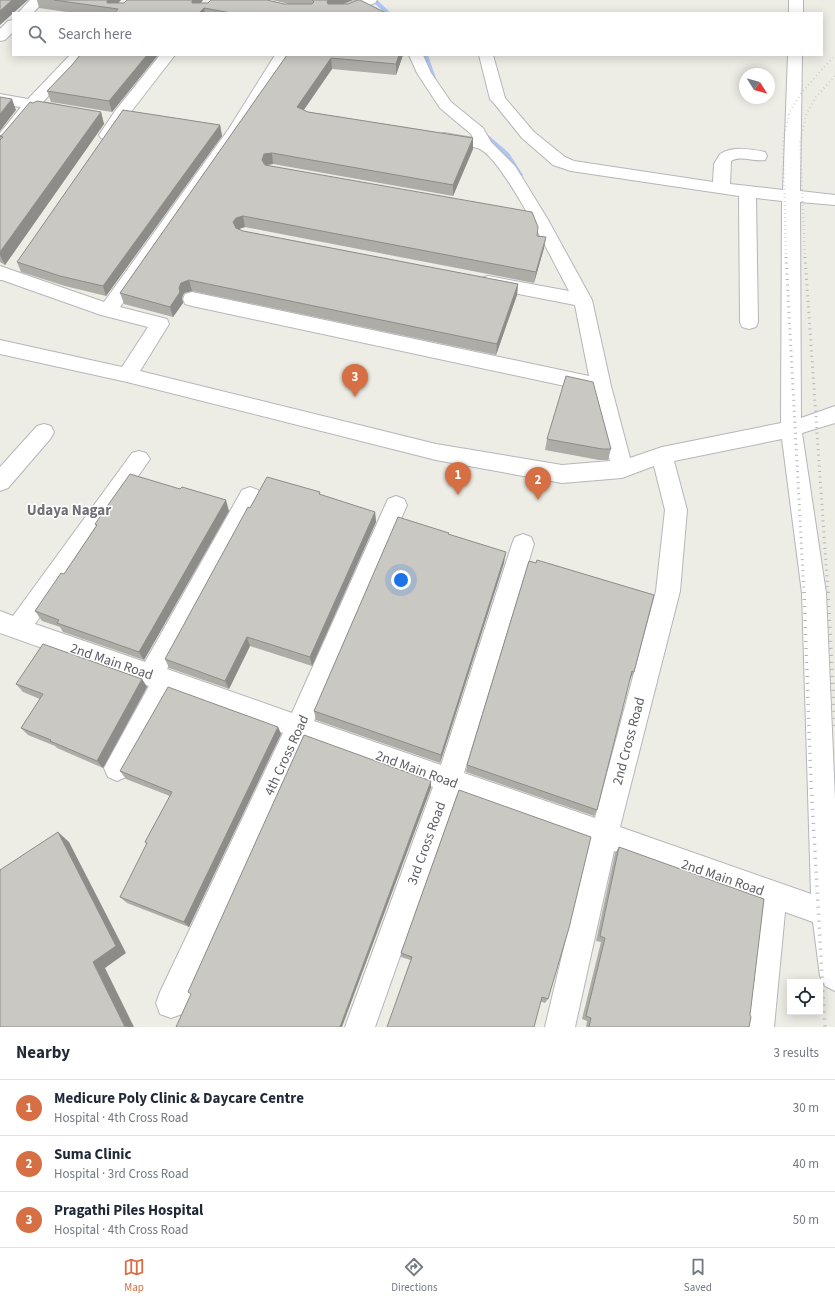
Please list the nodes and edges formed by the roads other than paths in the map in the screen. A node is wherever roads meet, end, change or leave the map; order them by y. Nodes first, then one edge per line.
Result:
1 (38, 0) edge
2 (796, 0) edge
3 (367, 2) edge
4 (26, 12) edge
5 (339, 12) edge
6 (378, 12) edge
7 (796, 12) edge
8 (12, 25) edge
9 (0, 37) edge
10 (77, 56) edge
11 (167, 56) edge
12 (281, 56) edge
13 (416, 56) edge
14 (486, 56) edge
15 (795, 56) edge
16 (0, 99) edge
17 (31, 105) junction
18 (74, 112) edge
19 (424, 135) edge
20 (0, 143) edge
21 (485, 145) junction
22 (99, 146) edge
23 (759, 156) dead end
24 (722, 188) junction
25 (747, 192) junction
26 (791, 196) junction
27 (835, 200) edge
28 (515, 214) edge
29 (538, 218) junction
30 (8, 270) edge
31 (475, 279) edge
32 (192, 299) dead end
33 (583, 300) junction
34 (108, 310) junction
35 (749, 322) dead end
36 (0, 347) edge
37 (127, 375) junction
38 (601, 386) junction
39 (835, 414) edge
40 (791, 428) junction
41 (44, 432) dead end
42 (662, 455) junction
43 (139, 459) dead end
44 (622, 469) junction
45 (0, 482) edge
46 (250, 496) dead end
47 (396, 505) dead end
48 (524, 544) dead end
49 (9, 625) edge
50 (159, 678) junction
51 (299, 727) junction
52 (117, 768) dead end
53 (449, 780) junction
54 (604, 835) junction
55 (773, 894) junction
56 (831, 914) edge
57 (835, 976) edge
58 (171, 1003) dead end
59 (360, 1027) edge
60 (560, 1027) edge
61 (759, 1027) edge

1 - 4 street
2 - 7 street
3 - 5 street
3 - 6 street
8 - 9 street
10 - 17 street
11 - 22 street
12 - 34 street
13 - 21 street
14 - 24 street
15 - 26 street
16 - 17 street
17 - 18 street
17 - 20 street
19 - 21 street
21 - 29 street
23 - 24 street
24 - 25 street
25 - 26 street
25 - 35 street
26 - 27 street
26 - 40 street
28 - 29 street
29 - 33 street
30 - 34 street
31 - 33 street
32 - 38 street
33 - 38 street
34 - 37 street
36 - 37 street
37 - 44 street
38 - 44 street
39 - 40 street
40 - 42 street
40 - 56 street
41 - 45 street
42 - 44 street
42 - 54 street, 2nd Cross Road
43 - 49 street
46 - 50 street
47 - 51 street, 4th Cross Road
48 - 53 street, 3rd Cross Road
49 - 50 street, 2nd Main Road
50 - 51 street, 2nd Main Road
50 - 52 street
51 - 53 street, 2nd Main Road
51 - 58 street, 4th Cross Road
53 - 54 street, 2nd Main Road
53 - 59 street, 3rd Cross Road
54 - 55 street, 2nd Main Road
54 - 60 street, 2nd Cross Road
55 - 56 street, 2nd Main Road
55 - 61 street
56 - 57 street

